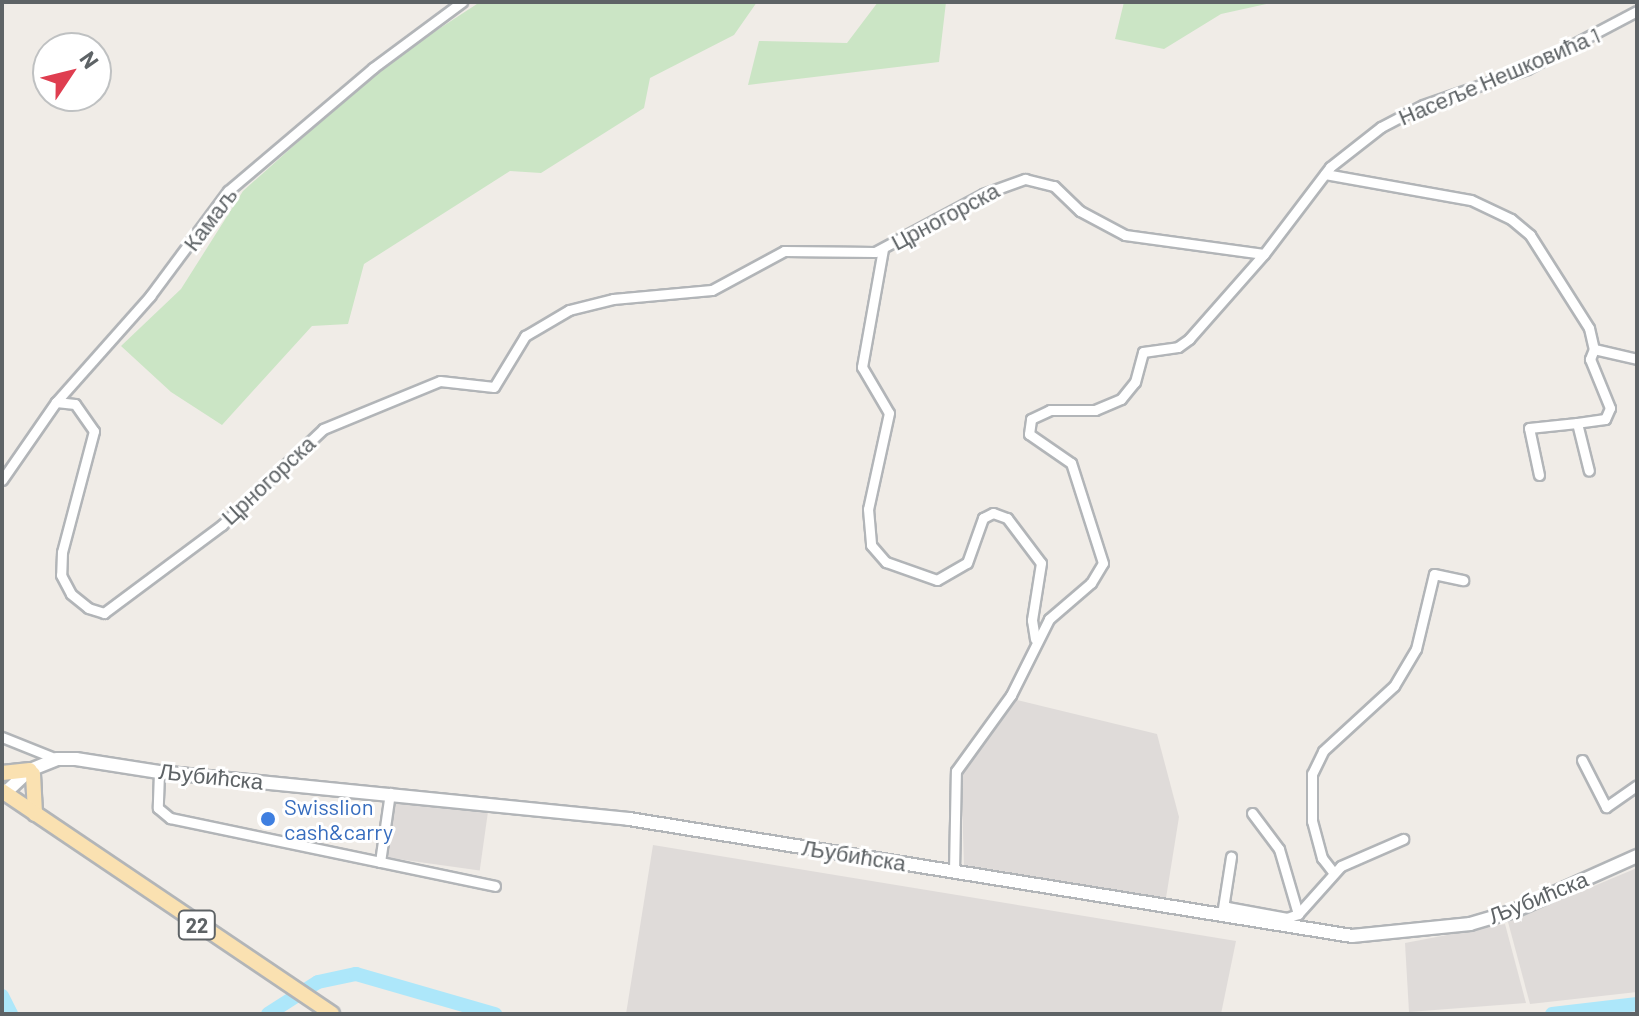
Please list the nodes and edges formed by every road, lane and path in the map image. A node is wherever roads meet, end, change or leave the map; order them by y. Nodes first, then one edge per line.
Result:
1 (462, 2) edge
2 (1637, 11) edge
3 (1325, 174) junction
4 (883, 249) junction
5 (1264, 254) junction
6 (1594, 349) junction
7 (1637, 359) edge
8 (56, 402) junction
9 (1577, 423) junction
10 (1589, 471) dead end
11 (1539, 475) dead end
12 (2, 480) edge
13 (1463, 580) dead end
14 (1035, 639) junction
15 (2, 737) edge
16 (57, 759) junction
17 (1582, 760) dead end
18 (35, 770) junction
19 (159, 772) junction
20 (2, 773) edge
21 (1637, 785) edge
22 (390, 793) junction
23 (6, 794) edge
24 (1252, 813) dead end
25 (35, 814) junction
26 (1403, 839) dead end
27 (1637, 856) edge
28 (1231, 857) dead end
29 (380, 862) junction
30 (954, 871) junction
31 (1333, 872) junction
32 (495, 886) dead end
33 (1222, 912) junction
34 (1298, 914) junction
35 (329, 1012) edge

1 - 8 street, Камаљ
2 - 3 street, Насеље Нешковића 1
3 - 5 street
3 - 6 street
4 - 5 street, Црногорска
4 - 8 street, Црногорска
4 - 14 street
5 - 14 street
6 - 7 street
6 - 9 street
8 - 12 street, Камаљ
9 - 10 street
9 - 11 street
13 - 31 street
14 - 30 street
15 - 16 street, Љубићска
16 - 18 street
16 - 19 street, Љубићска
17 - 21 street
18 - 20 main road
18 - 23 street
18 - 25 main road
19 - 22 street, Љубићска
19 - 29 street
22 - 29 street
22 - 30 street, Љубићска
23 - 25 main road, 22
24 - 34 street
25 - 35 main road, 22
26 - 31 street
27 - 33 street, Љубићска
28 - 33 street
29 - 32 street
30 - 33 street, Љубићска
31 - 34 street
33 - 34 street

